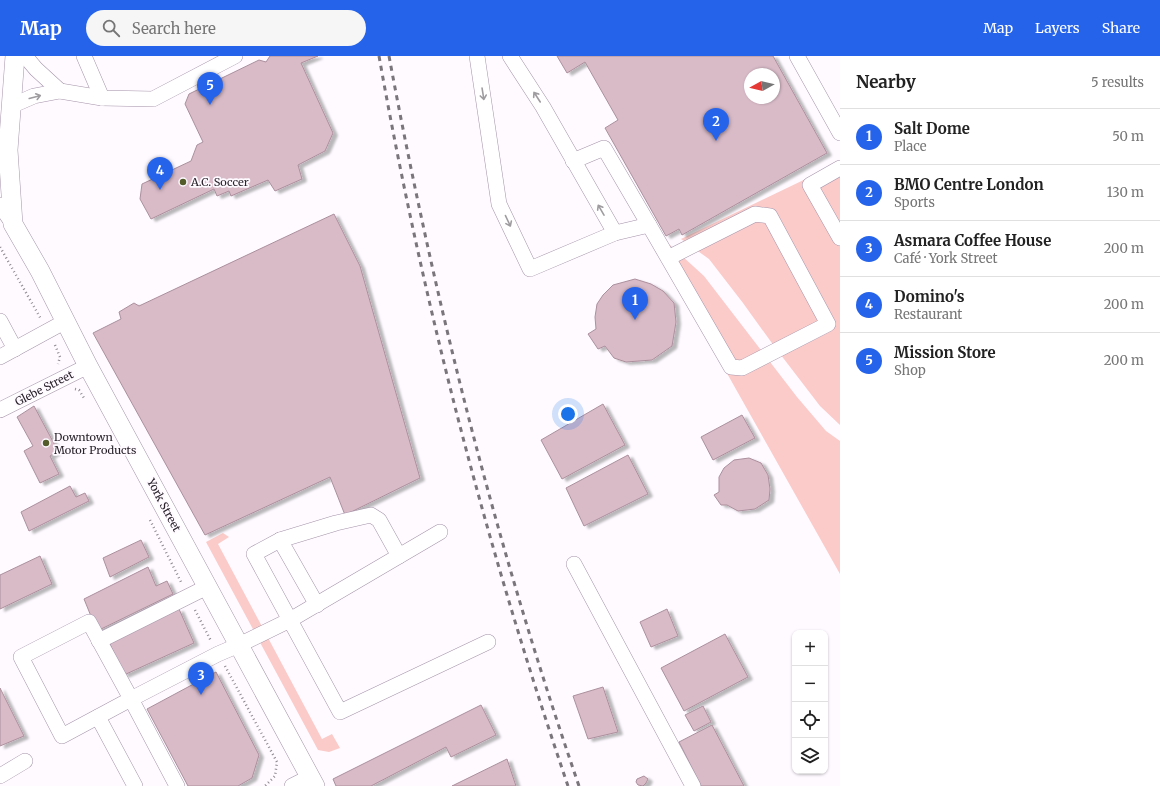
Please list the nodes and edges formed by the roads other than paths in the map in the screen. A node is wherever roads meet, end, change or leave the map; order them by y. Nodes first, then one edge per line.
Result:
1 (15, 56) edge
2 (25, 56) edge
3 (84, 56) edge
4 (235, 56) edge
5 (477, 56) edge
6 (510, 56) edge
7 (797, 56) edge
8 (214, 61) edge
9 (60, 92) junction
10 (102, 98) junction
11 (11, 106) junction
12 (840, 133) edge
13 (573, 161) junction
14 (840, 168) edge
15 (0, 205) edge
16 (14, 224) junction
17 (649, 225) junction
18 (615, 234) junction
19 (840, 238) edge
20 (668, 258) junction
21 (0, 321) edge
22 (66, 321) junction
23 (834, 321) edge
24 (15, 349) junction
25 (0, 357) edge
26 (88, 366) junction
27 (0, 409) edge
28 (440, 532) dead end
29 (280, 540) junction
30 (399, 556) junction
31 (574, 564) dead end
32 (207, 586) junction
33 (316, 605) junction
34 (290, 620) junction
35 (99, 641) junction
36 (488, 642) dead end
37 (239, 645) junction
38 (131, 699) junction
39 (98, 717) junction
40 (25, 762) dead end
41 (0, 776) edge
42 (312, 781) edge
43 (135, 786) edge
44 (177, 786) edge
45 (292, 786) edge
46 (693, 786) edge

1 - 11 main road, York Street
2 - 9 street
3 - 10 street
4 - 8 street
5 -> 18 street
13 -> 6 street
7 - 12 street
8 - 10 street
9 - 10 street
11 -> 9 street
11 - 16 main road, York Street
13 - 17 street
18 -> 13 street
14 - 19 street
15 - 16 street, York Street
16 - 22 main road, York Street
17 - 18 street
17 - 20 street
20 - 23 street
20 - 23 street
21 - 24 street
22 - 24 street
22 - 26 main road, York Street
24 - 25 street
26 - 27 street, Glebe Street
26 - 32 main road, York Street
28 - 30 street
29 - 30 street
29 - 33 street
29 - 34 street
30 - 33 street
31 - 46 street
32 - 35 street
32 - 37 main road, York Street
33 - 34 street
34 - 36 street
34 - 37 street
35 - 38 street
35 - 39 street
37 - 38 street
37 - 42 main road, York Street
38 - 39 street
38 - 44 street
39 - 43 street
40 - 41 street
42 - 45 street

